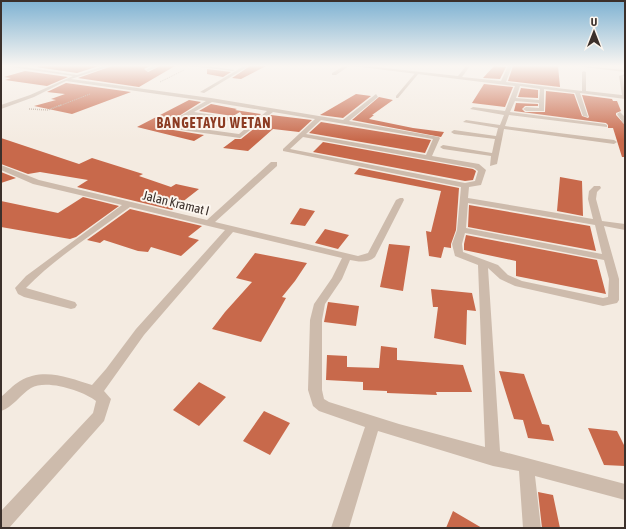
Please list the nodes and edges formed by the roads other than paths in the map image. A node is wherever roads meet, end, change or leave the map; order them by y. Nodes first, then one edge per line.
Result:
1 (41, 91) edge
2 (137, 91) edge
3 (403, 91) edge
4 (515, 91) edge
5 (542, 91) edge
6 (573, 91) edge
7 (577, 91) junction
8 (584, 92) joint
9 (376, 96) dead end
10 (625, 96) edge
11 (397, 97) dead end
12 (512, 98) junction
13 (211, 100) junction
14 (542, 102) junction
15 (4, 106) edge
16 (473, 109) dead end
17 (272, 110) junction
18 (509, 110) junction
19 (188, 113) junction
20 (620, 114) dead end
21 (586, 116) dead end
22 (320, 118) junction
23 (345, 122) junction
24 (466, 122) dead end
25 (625, 122) edge
26 (257, 123) junction
27 (605, 126) dead end
28 (503, 127) junction
29 (454, 132) dead end
30 (302, 135) junction
31 (240, 136) junction
32 (499, 138) junction
33 (234, 142) dead end
34 (614, 142) dead end
35 (443, 147) dead end
36 (495, 156) junction
37 (428, 157) junction
38 (274, 164) dead end
39 (493, 164) dead end
40 (1, 168) edge
41 (465, 185) junction
42 (597, 188) dead end
43 (400, 200) dead end
44 (464, 200) junction
45 (129, 204) junction
46 (208, 224) junction
47 (598, 224) junction
48 (625, 228) edge
49 (230, 230) junction
50 (461, 230) junction
51 (347, 257) junction
52 (608, 258) junction
53 (483, 263) junction
54 (71, 305) dead end
55 (95, 392) junction
56 (1, 405) edge
57 (373, 424) junction
58 (493, 458) junction
59 (526, 465) junction
60 (625, 492) edge
61 (1, 524) edge
62 (340, 528) edge
63 (532, 528) edge

1 - 15 street
2 - 13 street
3 - 11 lane
4 - 12 street
5 - 14 street
6 - 7 street
7 - 8 street
7 - 21 street
8 - 10 street
9 - 23 street
12 - 14 street
12 - 18 street
13 - 17 street
13 - 19 street
14 - 18 street
16 - 18 street
17 - 22 street
17 - 26 street
18 - 27 street
18 - 28 street
19 - 26 street
19 - 31 street
20 - 25 street
22 - 23 street
22 - 30 street
23 - 37 street
24 - 28 street
26 - 31 street
28 - 32 street
28 - 34 street
29 - 32 street
30 - 37 street
30 - 41 street
31 - 33 street
32 - 36 street
35 - 36 street
36 - 39 street
37 - 41 street
38 - 46 street
40 - 45 street, Jalan Kramat I
41 - 44 street
42 - 47 street
43 - 51 street, Jalan Kramat I
44 - 47 street
44 - 50 street
45 - 46 street, Jalan Kramat I
45 - 54 street
46 - 49 street, Jalan Kramat I
47 - 48 street
47 - 52 street
49 - 51 street, Jalan Kramat I
49 - 55 street
50 - 52 street
50 - 53 street
51 - 57 street
52 - 53 street
53 - 58 street
55 - 56 street
55 - 61 street
57 - 58 street
57 - 62 street
58 - 59 street
59 - 60 street
59 - 63 street

